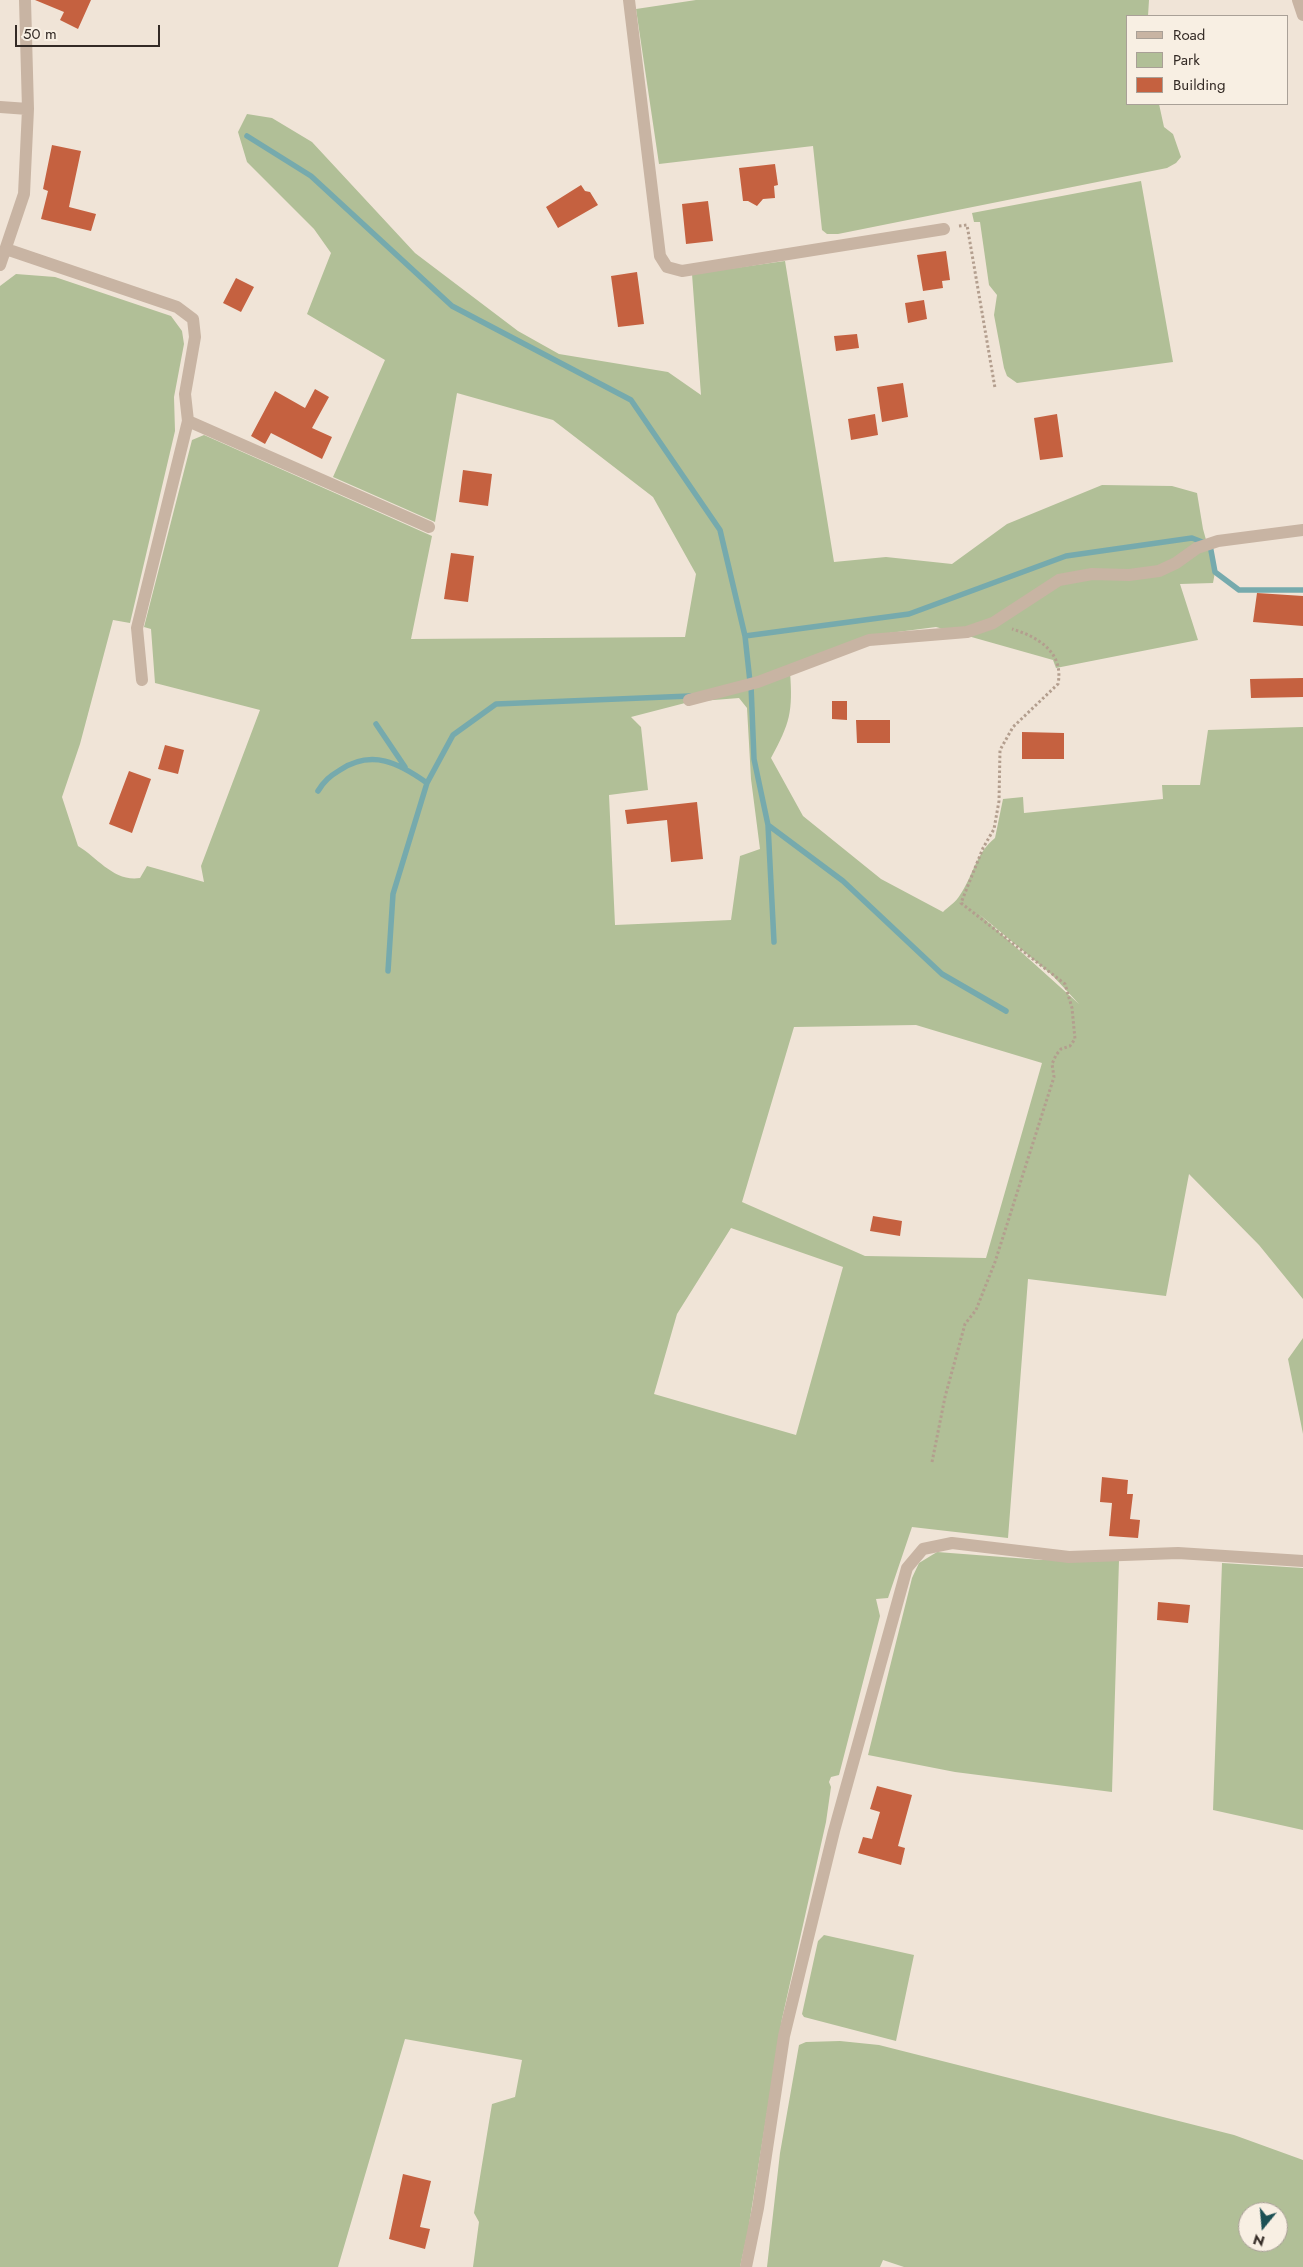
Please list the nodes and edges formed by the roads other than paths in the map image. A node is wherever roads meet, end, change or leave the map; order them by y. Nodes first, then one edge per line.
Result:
1 (25, 0) edge
2 (629, 0) edge
3 (1298, 0) edge
4 (1303, 15) edge
5 (0, 107) edge
6 (28, 109) junction
7 (944, 229) road end
8 (6, 249) junction
9 (0, 265) edge
10 (188, 421) junction
11 (429, 527) dead end
12 (1303, 530) edge
13 (142, 680) dead end
14 (689, 700) dead end
15 (1303, 1561) edge
16 (746, 2267) edge

1 - 6 street
2 - 7 street
3 - 4 street
5 - 6 street
6 - 8 street
8 - 9 street
8 - 10 street
10 - 11 street
10 - 13 street
12 - 14 street
15 - 16 street

